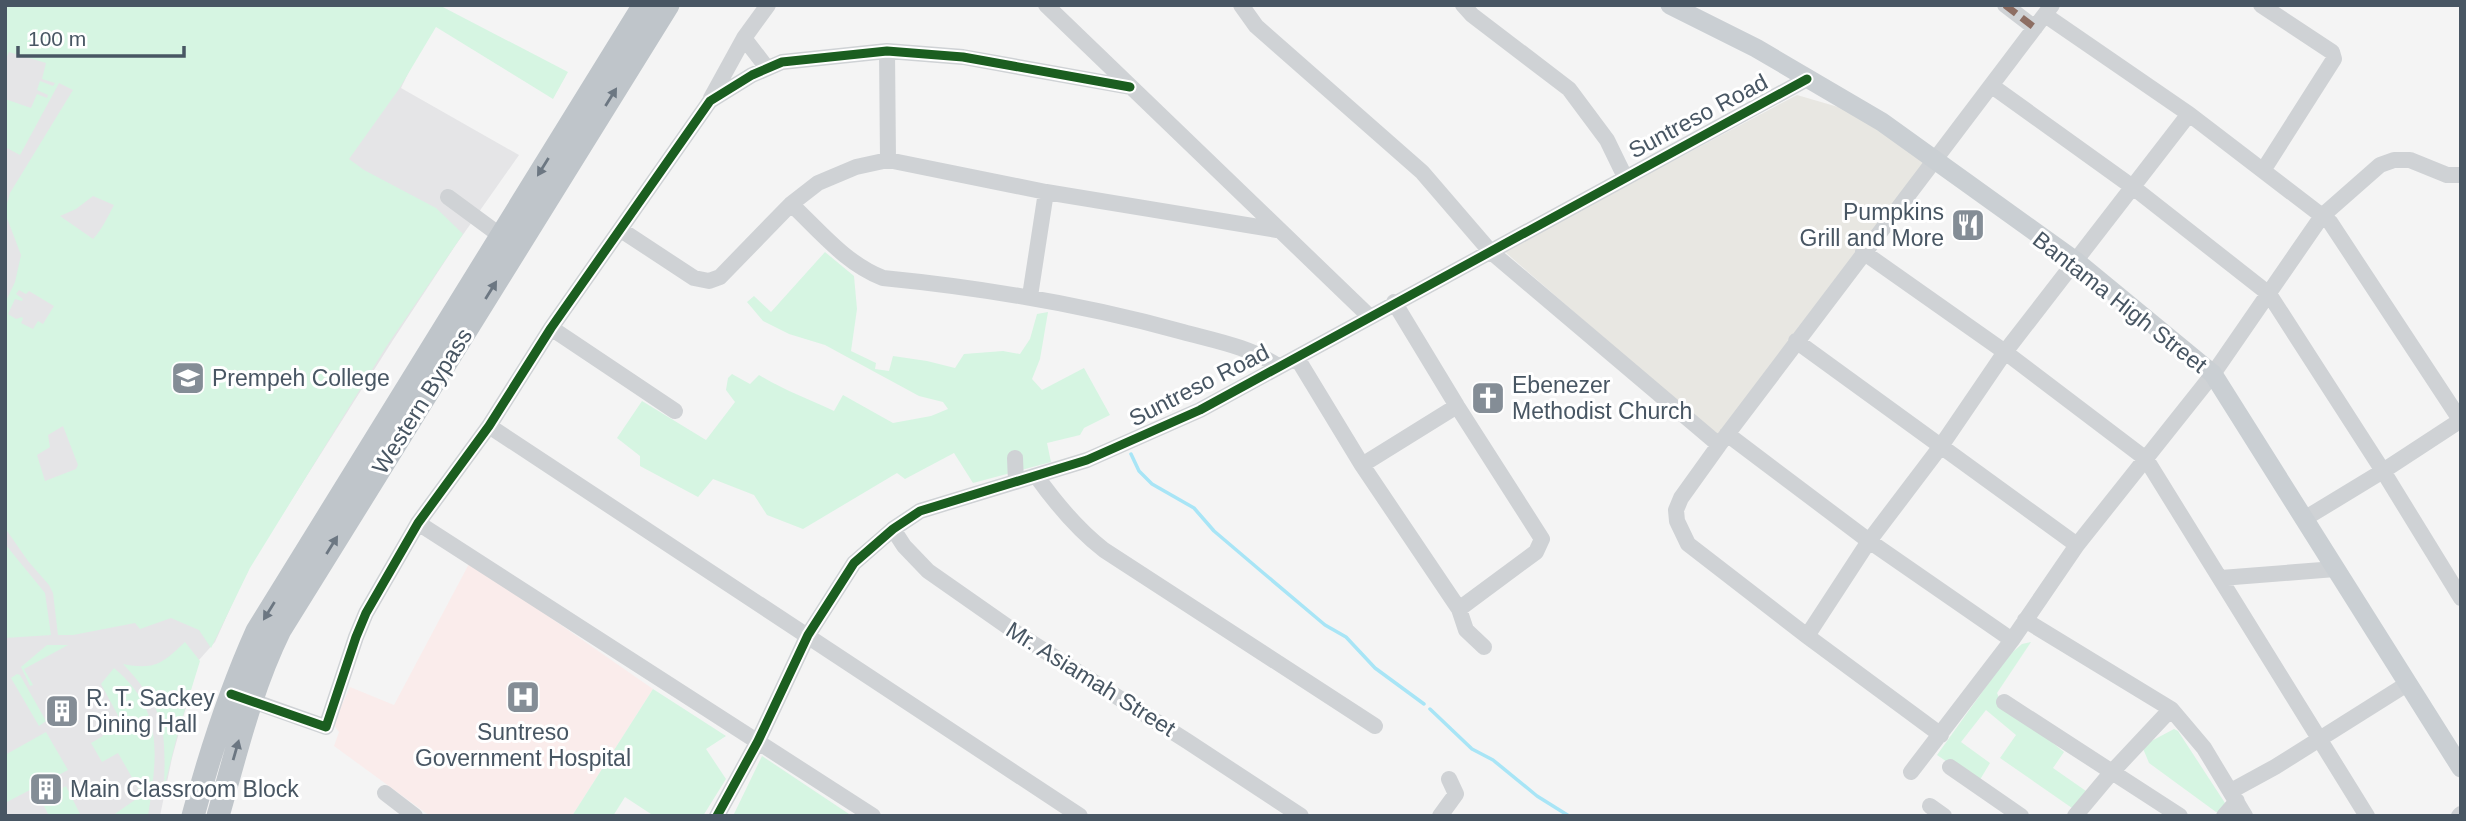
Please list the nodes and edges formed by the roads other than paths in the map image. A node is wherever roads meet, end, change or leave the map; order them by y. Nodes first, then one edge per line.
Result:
1 (644, 5) edge
2 (668, 5) edge
3 (768, 5) edge
4 (1046, 5) edge
5 (1241, 5) edge
6 (1464, 5) edge
7 (2005, 5) edge
8 (2262, 5) edge
9 (1676, 7) edge
10 (2044, 16) edge
11 (744, 38) junction
12 (887, 51) junction
13 (767, 68) junction
14 (1807, 79) junction
15 (1992, 86) junction
16 (1129, 87) junction
17 (710, 101) junction
18 (2189, 114) junction
19 (1934, 159) junction
20 (888, 160) junction
21 (2263, 169) junction
22 (2461, 175) edge
23 (1625, 177) junction
24 (2134, 188) junction
25 (1046, 192) junction
26 (449, 197) dead end
27 (792, 204) junction
28 (2322, 216) junction
29 (621, 230) junction
30 (1277, 230) junction
31 (501, 236) junction
32 (1490, 251) junction
33 (1863, 252) junction
34 (2077, 262) junction
35 (2269, 294) junction
36 (1030, 296) junction
37 (1394, 302) junction
38 (1369, 316) junction
39 (551, 328) junction
40 (1796, 341) junction
41 (2005, 352) junction
42 (1297, 358) junction
43 (1278, 366) junction
44 (2213, 374) junction
45 (1457, 406) junction
46 (675, 411) dead end
47 (2461, 421) edge
48 (489, 426) junction
49 (1723, 439) junction
50 (1941, 446) junction
51 (1016, 458) dead end
52 (2146, 458) junction
53 (1362, 465) junction
54 (2383, 471) junction
55 (1037, 477) junction
56 (1016, 482) junction
57 (2304, 519) junction
58 (418, 523) junction
59 (893, 529) junction
60 (1869, 541) junction
61 (2077, 545) junction
62 (2335, 569) junction
63 (2221, 578) junction
64 (2461, 598) edge
65 (1459, 609) junction
66 (2025, 620) junction
67 (808, 635) junction
68 (1807, 636) junction
69 (2012, 640) junction
70 (1484, 648) dead end
71 (2407, 684) junction
72 (241, 697) junction
73 (2004, 702) dead end
74 (2171, 709) junction
75 (1375, 726) dead end
76 (1941, 734) junction
77 (2318, 739) junction
78 (758, 741) junction
79 (1950, 767) dead end
80 (2461, 768) edge
81 (1910, 772) dead end
82 (2111, 773) junction
83 (1449, 779) dead end
84 (385, 793) dead end
85 (2234, 796) junction
86 (1930, 806) dead end
87 (193, 816) edge
88 (218, 816) edge
89 (415, 816) edge
90 (717, 816) edge
91 (873, 816) edge
92 (1080, 816) edge
93 (1301, 816) edge
94 (1440, 816) edge
95 (1944, 816) edge
96 (2021, 816) edge
97 (2075, 816) edge
98 (2180, 816) edge
99 (2224, 816) edge
100 (2245, 816) edge
101 (2367, 816) edge

1 -> 31 highway, Western Bypass
72 -> 2 highway, Western Bypass
3 - 11 street
4 - 16 street
5 - 32 street
6 - 23 street
7 - 10 street
8 - 21 street
9 - 14 main road, Bantama High Street
10 - 15 street
10 - 18 street
11 - 13 street
11 - 17 street
12 - 13 street
12 - 16 street
12 - 20 street
13 - 17 street
14 - 19 main road, Bantama High Street
14 - 23 street, Suntreso Road
15 - 19 street
15 - 24 street
16 - 30 street
17 - 29 street
18 - 21 street
18 - 24 street
19 - 33 street
19 - 34 main road, Bantama High Street
20 - 25 street
20 - 27 street
21 - 28 street
22 - 28 street
23 - 32 street, Suntreso Road
24 - 34 street
24 - 35 street
25 - 30 street
25 - 36 street
26 - 31 street
27 - 29 street
27 - 36 street
28 - 35 street
28 - 47 street
29 - 39 street
30 - 38 street
31 -> 72 highway, Western Bypass
32 - 37 street, Suntreso Road
32 - 49 street
33 - 40 street
33 - 41 street
34 - 41 street
34 - 44 main road, Bantama High Street
35 - 44 street
35 - 54 street
36 - 43 street
37 - 38 street, Suntreso Road
37 - 45 street
38 - 42 street, Suntreso Road
39 - 46 street
39 - 48 street
40 - 49 street
40 - 50 street
41 - 50 street
41 - 52 street
42 - 43 street, Suntreso Road
42 - 53 street
43 - 55 street, Suntreso Road
44 - 52 street
44 - 57 main road, Bantama High Street
45 - 53 street
45 - 65 street
47 - 54 street
48 - 58 street
48 - 67 street
49 - 60 street
49 - 68 street
50 - 60 street
50 - 61 street
51 - 56 street
52 - 61 street
52 - 63 street
53 - 65 street
54 - 57 street
54 - 64 street
55 - 56 street, Suntreso Road
55 - 75 street
56 - 59 street, Suntreso Road
57 - 62 main road, Bantama High Street
58 - 72 street
58 - 78 street
59 - 67 street, Suntreso Road
59 - 93 street, Mr. Asiamah Street
60 - 68 street
60 - 69 street
61 - 66 street
62 - 63 street
62 - 71 main road, Bantama High Street
63 - 77 street
65 - 70 street
66 - 69 street
66 - 74 street
67 - 78 street, Suntreso Road
67 - 92 street
68 - 76 street
69 - 76 street
71 - 77 street
71 - 80 main road, Bantama High Street
72 - 87 highway, Western Bypass
88 -> 72 highway, Western Bypass
73 - 82 street
74 - 82 street
74 - 85 street
76 - 81 street
77 - 85 street
77 - 101 street
78 - 90 street, Suntreso Road
78 - 91 street
79 - 96 street
82 - 97 street
82 - 98 street
83 - 94 street
84 - 89 street
85 - 99 street
85 - 100 street
86 - 95 street

